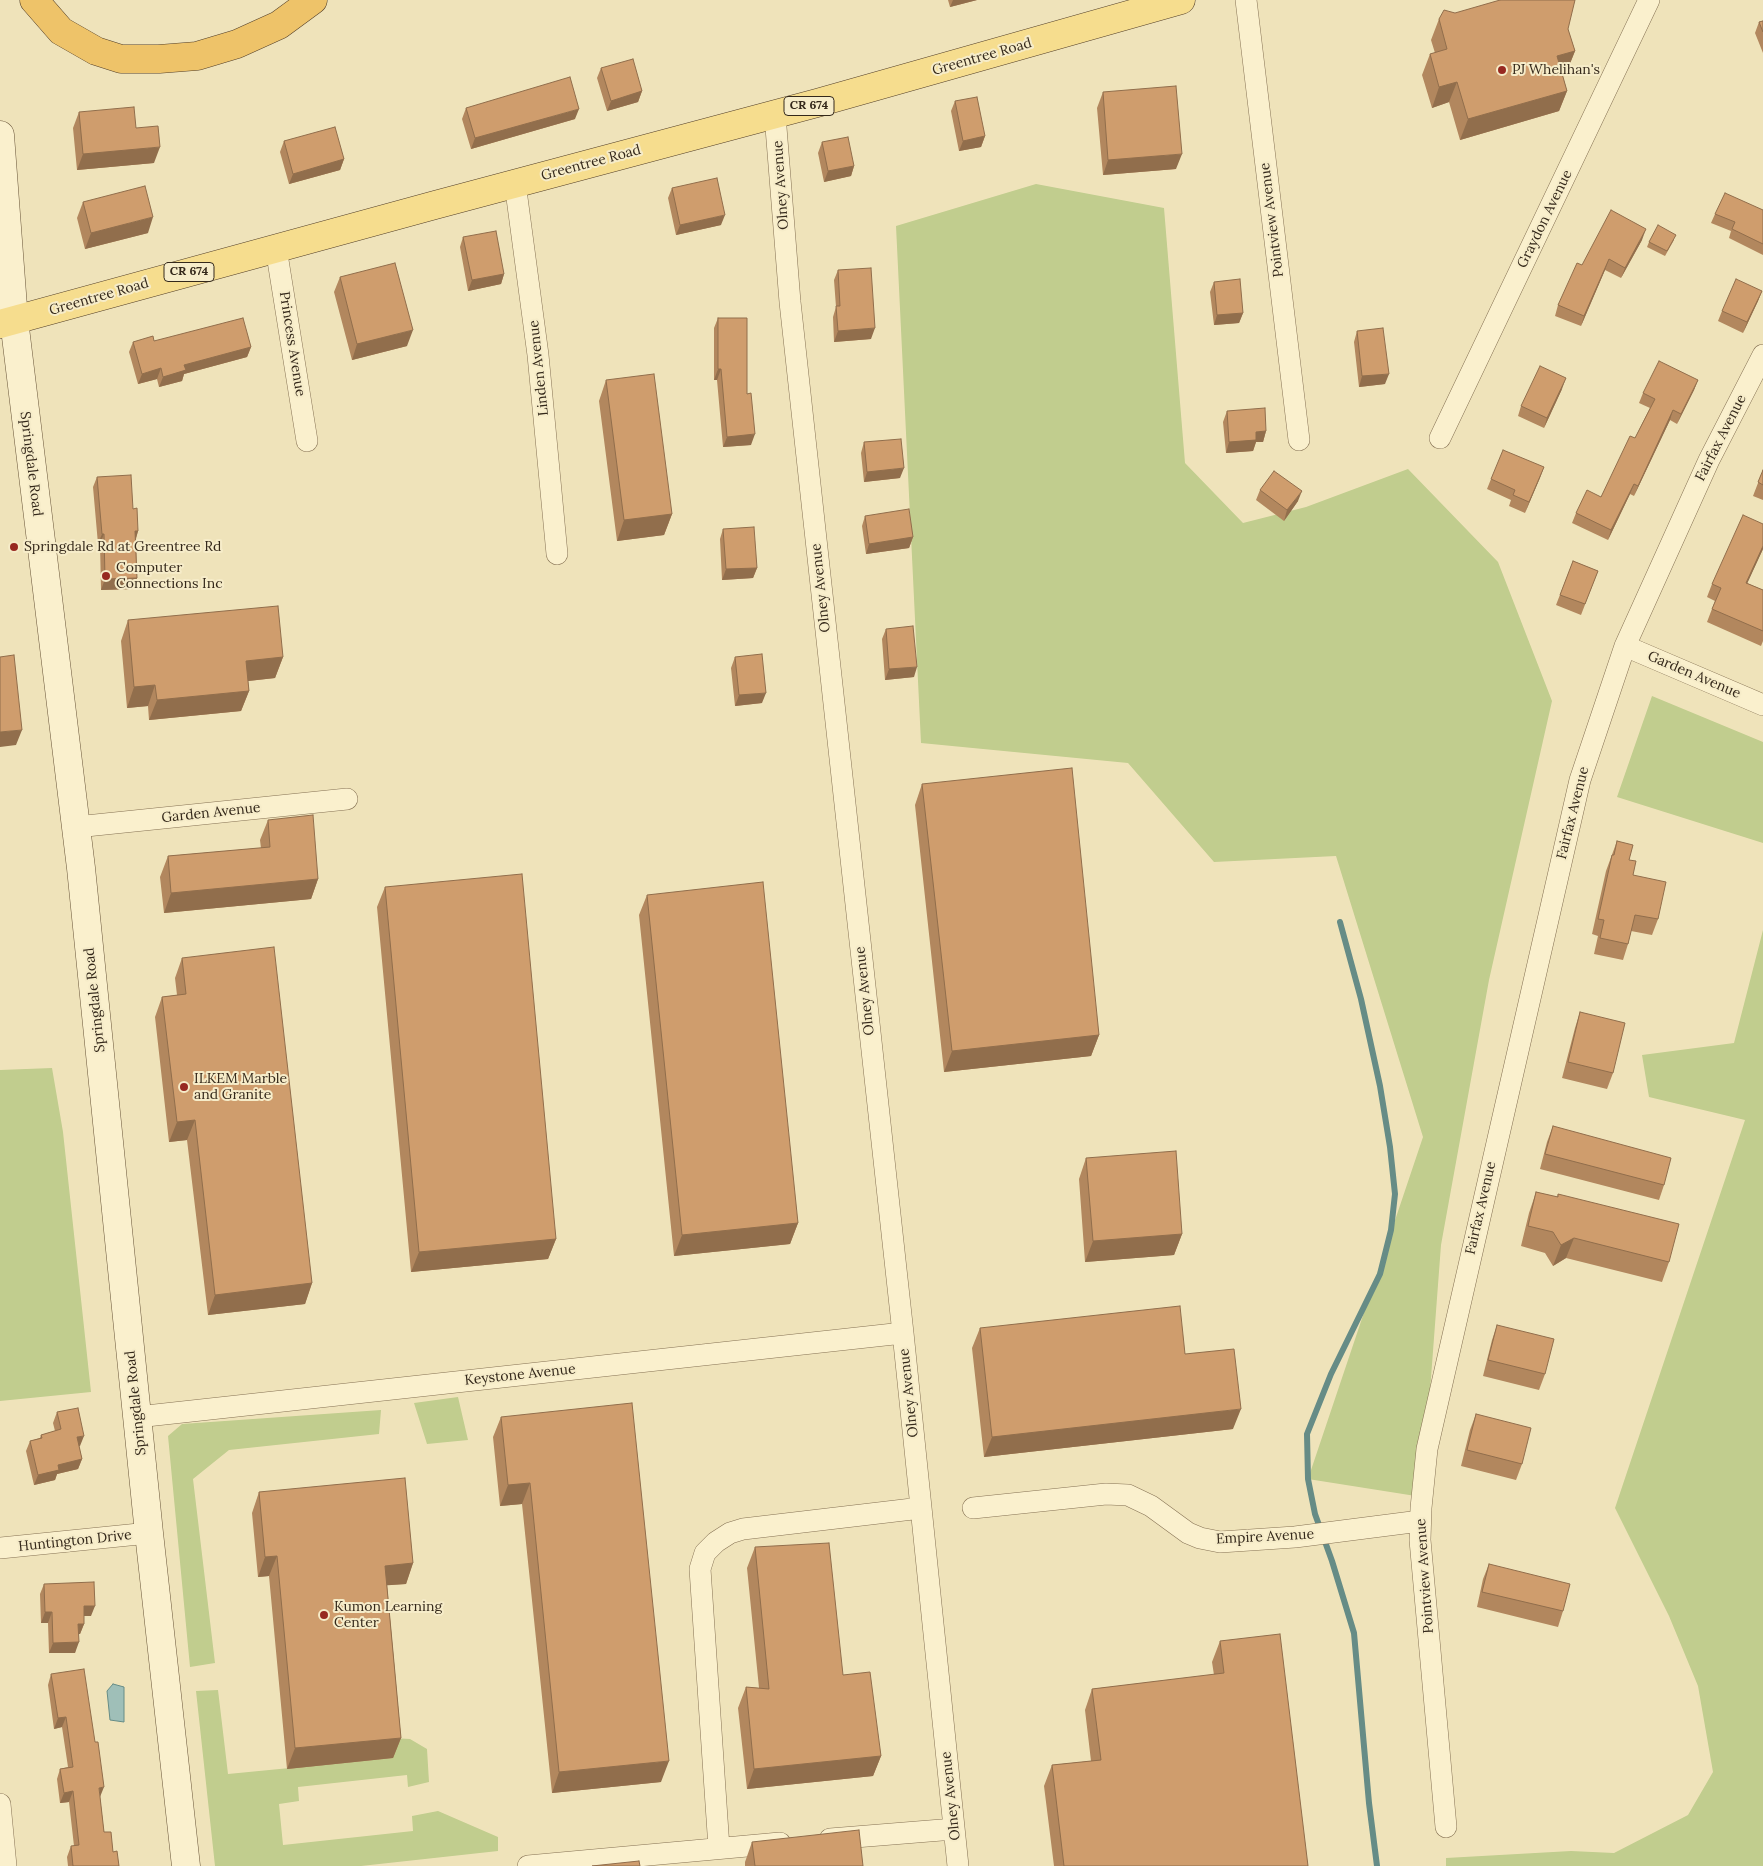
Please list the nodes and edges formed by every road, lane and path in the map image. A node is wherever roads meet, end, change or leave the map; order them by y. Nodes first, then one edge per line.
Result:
1 (34, 0) edge
2 (313, 0) edge
3 (1181, 0) edge
4 (1246, 0) edge
5 (1650, 0) edge
6 (775, 115) junction
7 (0, 135) edge
8 (515, 183) junction
9 (276, 248) junction
10 (7, 322) edge
11 (1763, 355) edge
12 (1440, 438) dead end
13 (1299, 440) dead end
14 (307, 441) dead end
15 (557, 554) dead end
16 (1625, 646) junction
17 (1763, 705) edge
18 (347, 799) dead end
19 (76, 827) junction
20 (1461, 1297) joint
21 (903, 1333) junction
22 (137, 1417) junction
23 (921, 1508) junction
24 (973, 1508) dead end
25 (1420, 1521) junction
26 (149, 1533) junction
27 (0, 1548) edge
28 (0, 1804) edge
29 (954, 1828) junction
30 (1446, 1828) dead end
31 (2, 1835) edge
32 (719, 1848) junction
33 (6, 1866) edge
34 (186, 1866) edge
35 (528, 1866) edge
36 (958, 1866) edge

1 - 2 highway
3 - 6 main road, Greentree Road / CR 674
4 - 13 street, Pointview Avenue
5 - 12 street, Graydon Avenue
6 - 8 main road, Greentree Road / CR 674
6 - 21 street, Olney Avenue
7 - 10 main road, Springdale Road
8 - 9 main road, Greentree Road / CR 674
8 - 15 street, Linden Avenue
9 - 10 main road, Greentree Road / CR 674
9 - 14 street, Princess Avenue
10 - 19 main road, Springdale Road
11 - 16 street, Fairfax Avenue
16 - 17 street, Garden Avenue
16 - 20 street, Fairfax Avenue
18 - 19 street, Garden Avenue
19 - 22 main road, Springdale Road
20 - 25 street, Pointview Avenue
21 - 22 street, Keystone Avenue
21 - 23 street, Olney Avenue
22 - 26 main road, Springdale Road
23 - 29 street, Olney Avenue
23 - 32 street
24 - 25 street, Empire Avenue
25 - 30 street, Pointview Avenue
26 - 27 street, Huntington Drive
26 - 34 main road, Springdale Road
28 - 31 street
29 - 32 street
29 - 36 street, Olney Avenue
31 - 33 street
32 - 35 street

